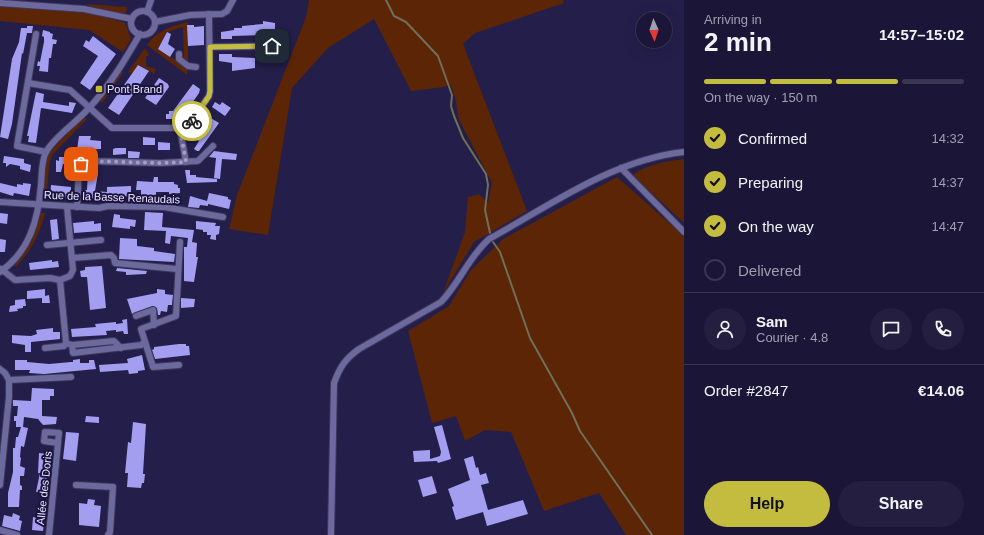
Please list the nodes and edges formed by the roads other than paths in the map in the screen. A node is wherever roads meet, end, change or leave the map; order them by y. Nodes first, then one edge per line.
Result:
1 (152, 0) edge
2 (233, 0) edge
3 (0, 2) edge
4 (147, 12) junction
5 (209, 14) junction
6 (132, 19) junction
7 (155, 22) junction
8 (36, 34) dead end
9 (140, 34) junction
10 (272, 46) dead end
11 (210, 47) junction
12 (179, 54) dead end
13 (196, 67) dead end
14 (28, 83) junction
15 (90, 107) junction
16 (180, 129) junction
17 (213, 146) dead end
18 (46, 152) junction
19 (684, 152) edge
20 (185, 162) junction
21 (621, 168) junction
22 (0, 202) edge
23 (39, 204) junction
24 (67, 207) junction
25 (76, 207) junction
26 (223, 217) dead end
27 (684, 232) edge
28 (101, 240) dead end
29 (71, 242) junction
30 (180, 242) dead end
31 (47, 245) dead end
32 (72, 258) junction
33 (177, 269) junction
34 (1, 270) edge
35 (60, 280) junction
36 (136, 316) dead end
37 (154, 325) junction
38 (145, 342) junction
39 (69, 344) junction
40 (45, 348) dead end
41 (179, 365) dead end
42 (0, 369) edge
43 (71, 377) dead end
44 (9, 380) junction
45 (58, 443) dead end
46 (0, 485) edge
47 (76, 485) dead end
48 (0, 530) edge
49 (17, 535) edge
50 (49, 535) edge
51 (108, 535) edge
52 (332, 535) edge

1 - 4 street
2 - 5 street
3 - 6 street
4 - 6 street
4 - 7 street
5 - 7 street
5 - 11 street
6 - 9 street
7 - 9 street
8 - 14 street
9 - 15 street
10 - 11 street
11 - 16 street
12 - 13 street
14 - 15 street
14 - 18 street
15 - 16 street
15 - 18 street
16 - 20 street
17 - 20 street
18 - 23 street
19 - 21 street
20 - 25 street
21 - 27 street
21 - 52 street
22 - 23 street, Rue de la Basse Renaudais
23 - 24 street, Rue de la Basse Renaudais
23 - 34 street
24 - 25 street, Rue de la Basse Renaudais
24 - 29 street
25 - 26 street, Rue de la Basse Renaudais
28 - 29 street
29 - 31 street
29 - 32 street
30 - 33 street
32 - 33 street
32 - 35 street
33 - 37 street
34 - 35 street
35 - 39 street
36 - 37 street
37 - 38 street
38 - 39 street
38 - 41 street
39 - 40 street
42 - 44 street
43 - 44 street
44 - 46 street
45 - 50 street, Allée des Doris
47 - 51 street
48 - 49 street

